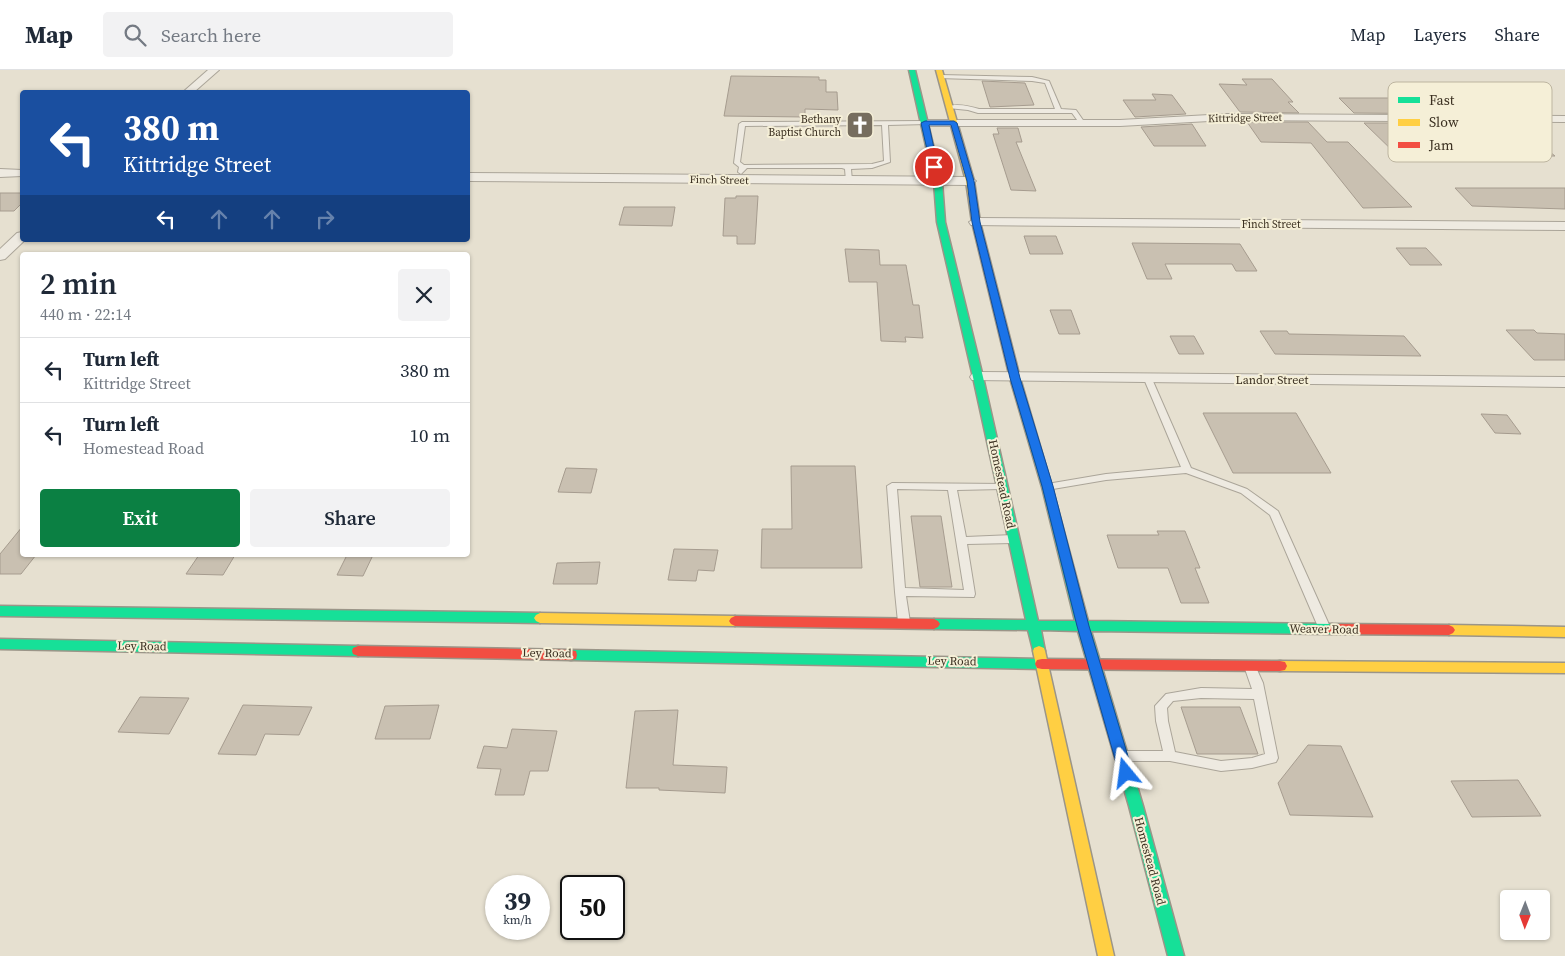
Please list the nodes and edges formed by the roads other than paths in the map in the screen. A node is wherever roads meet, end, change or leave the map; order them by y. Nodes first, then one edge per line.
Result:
1 (214, 70) edge
2 (929, 75) edge
3 (190, 90) edge
4 (950, 107) junction
5 (1013, 111) junction
6 (1059, 111) junction
7 (1388, 118) edge
8 (1552, 119) edge
9 (1565, 119) edge
10 (885, 123) junction
11 (925, 123) junction
12 (954, 123) junction
13 (1018, 124) junction
14 (1082, 124) junction
15 (743, 167) junction
16 (846, 167) junction
17 (0, 173) edge
18 (20, 173) edge
19 (470, 177) edge
20 (740, 180) junction
21 (849, 181) junction
22 (970, 181) junction
23 (938, 182) junction
24 (976, 222) junction
25 (1565, 226) edge
26 (20, 238) edge
27 (0, 256) edge
28 (978, 377) junction
29 (1015, 378) junction
30 (1148, 379) junction
31 (1565, 382) edge
32 (1187, 470) junction
33 (1002, 486) junction
34 (1047, 486) junction
35 (952, 487) junction
36 (1014, 539) junction
37 (963, 540) junction
38 (900, 592) junction
39 (0, 611) edge
40 (904, 622) junction
41 (1032, 625) junction
42 (1083, 626) junction
43 (1325, 629) junction
44 (1565, 632) edge
45 (0, 644) edge
46 (1041, 663) junction
47 (1094, 664) junction
48 (1250, 666) junction
49 (1565, 668) edge
50 (1259, 694) junction
51 (1121, 756) junction
52 (1170, 756) junction
53 (1106, 956) edge
54 (1176, 956) edge

1 - 3 street
2 - 4 main road, Homestead Road
2 - 6 lane
2 - 11 main road, Homestead Road
4 - 5 lane
4 - 12 main road, Homestead Road
5 - 6 lane
5 - 13 lane
6 - 14 lane
7 - 14 street, Kittridge Street
8 - 9 street, Kittridge Street
10 - 11 lane
10 - 15 lane
10 - 16 lane
11 - 12 street, Kittridge Street
11 - 23 main road, Homestead Road
12 - 13 street, Kittridge Street
12 - 22 main road, Homestead Road
13 - 14 street, Kittridge Street
15 - 16 lane
15 - 20 lane
16 - 21 lane
17 - 18 street
19 - 20 street, Finch Street
20 - 21 street, Finch Street
21 - 23 street, Finch Street
22 - 23 street, Finch Street
22 - 24 main road, Homestead Road
23 - 28 main road, Homestead Road
24 - 25 street, Finch Street
24 - 29 main road, Homestead Road
26 - 27 street
28 - 29 street, Landor Street
28 - 33 main road, Homestead Road
29 - 30 street, Landor Street
29 - 34 main road, Homestead Road
30 - 31 street, Landor Street
30 - 32 lane
32 - 34 lane
32 - 43 lane
33 - 35 lane
33 - 36 main road, Homestead Road
34 - 42 main road, Homestead Road
35 - 37 lane
35 - 38 lane
36 - 37 lane
36 - 41 main road, Homestead Road
37 - 38 lane
38 - 40 lane
39 - 40 main road
40 - 41 main road
41 - 42 main road
41 - 46 main road, Homestead Road
42 - 43 main road, Weaver Road
42 - 47 main road, Homestead Road
43 - 44 main road, Weaver Road
45 - 46 main road, Ley Road
46 - 47 main road, Ley Road
46 - 53 main road, Homestead Road
47 - 48 main road
47 - 51 main road, Homestead Road
48 - 49 main road
48 - 50 lane
50 - 52 lane
50 - 52 lane
51 - 52 lane
51 - 54 main road, Homestead Road

